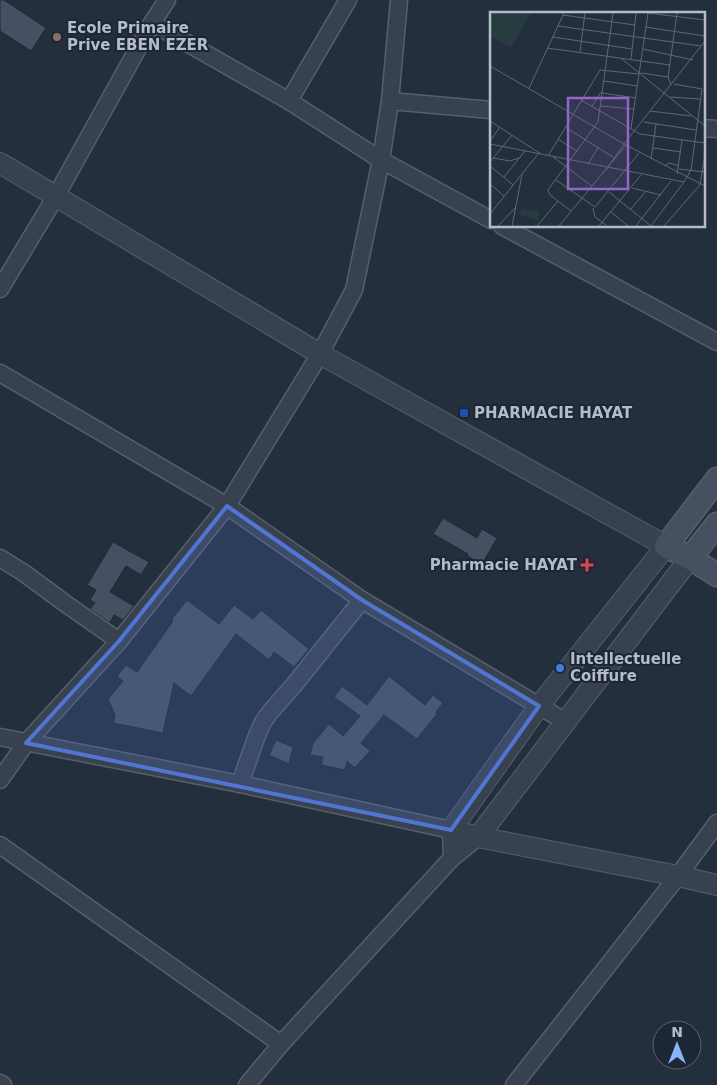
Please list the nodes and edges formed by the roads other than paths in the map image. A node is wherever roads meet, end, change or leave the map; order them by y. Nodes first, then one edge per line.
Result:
1 (167, 0) edge
2 (348, 0) edge
3 (399, 0) edge
4 (152, 23) junction
5 (390, 101) junction
6 (289, 102) junction
7 (490, 110) edge
8 (704, 128) edge
9 (717, 129) edge
10 (381, 160) junction
11 (0, 163) edge
12 (56, 196) junction
13 (490, 219) edge
14 (506, 228) edge
15 (0, 289) edge
16 (717, 342) edge
17 (320, 354) junction
18 (0, 373) edge
19 (717, 479) edge
20 (227, 506) junction
21 (717, 524) edge
22 (666, 546) junction
23 (0, 558) edge
24 (690, 558) junction
25 (717, 575) edge
26 (362, 600) junction
27 (119, 641) junction
28 (540, 706) junction
29 (566, 722) junction
30 (0, 737) edge
31 (26, 743) junction
32 (0, 780) edge
33 (240, 784) junction
34 (717, 824) edge
35 (451, 830) junction
36 (478, 837) junction
37 (0, 845) edge
38 (452, 858) junction
39 (678, 876) junction
40 (717, 885) edge
41 (281, 1044) junction
42 (247, 1085) edge
43 (514, 1085) edge

1 - 4 street
2 - 6 street
3 - 5 street
4 - 6 street
4 - 12 street
5 - 7 street
5 - 10 street
6 - 10 street
8 - 9 street
10 - 13 street
10 - 17 street
11 - 12 street
12 - 15 street
12 - 17 street
14 - 16 street
17 - 20 street
17 - 22 street
18 - 20 street
19 - 22 main road
20 - 26 street
20 - 27 street
21 - 24 main road
22 - 24 main road
22 - 28 street
23 - 27 street
24 - 25 main road
24 - 29 street
26 - 28 street
26 - 33 street
27 - 31 street
28 - 29 street
28 - 35 street
29 - 36 street
30 - 31 street
31 - 32 street
31 - 33 street
33 - 35 street
34 - 39 street
35 - 36 street
35 - 38 street
36 - 38 street
36 - 39 street
37 - 41 street
38 - 41 street
39 - 40 street
39 - 43 street
41 - 42 street

